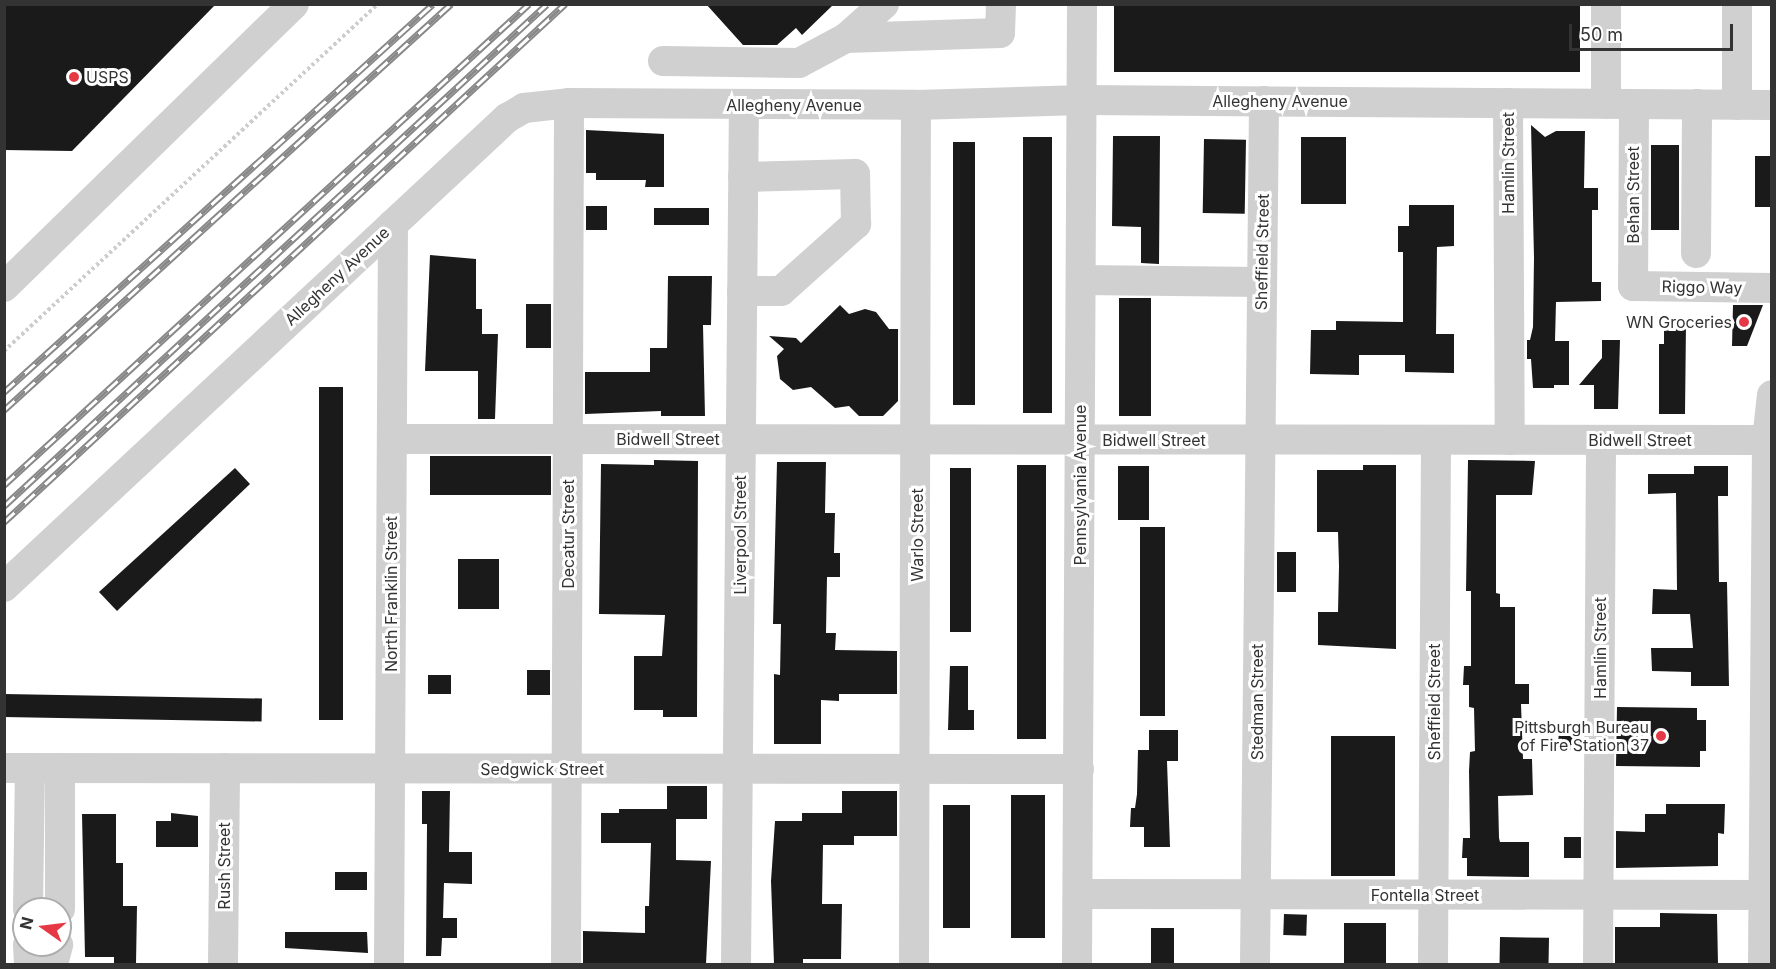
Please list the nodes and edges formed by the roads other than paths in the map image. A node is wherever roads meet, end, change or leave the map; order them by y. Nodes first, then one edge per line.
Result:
1 (294, 4) edge
2 (884, 4) edge
3 (1001, 4) edge
4 (1082, 4) edge
5 (1606, 4) edge
6 (1737, 4) edge
7 (846, 38) junction
8 (663, 61) dead end
9 (1082, 100) junction
10 (1264, 101) junction
11 (569, 103) junction
12 (1508, 103) junction
13 (1620, 104) junction
14 (1697, 104) junction
15 (744, 105) junction
16 (916, 105) junction
17 (1737, 105) junction
18 (1772, 105) edge
19 (743, 177) junction
20 (393, 224) junction
21 (1696, 253) dead end
22 (1081, 280) junction
23 (1262, 282) junction
24 (1633, 286) joint
25 (4, 287) edge
26 (1772, 288) edge
27 (742, 291) junction
28 (1772, 395) edge
29 (392, 439) junction
30 (568, 439) junction
31 (741, 439) junction
32 (918, 440) junction
33 (1080, 440) junction
34 (1259, 440) junction
35 (1436, 440) junction
36 (1510, 440) junction
37 (1601, 440) junction
38 (1769, 440) edge
39 (4, 587) edge
40 (17, 768) edge
41 (60, 768) junction
42 (225, 768) junction
43 (390, 768) junction
44 (566, 769) junction
45 (738, 769) junction
46 (915, 769) junction
47 (1078, 770) junction
48 (1078, 894) junction
49 (1256, 894) junction
50 (1434, 895) junction
51 (1599, 895) junction
52 (1767, 895) edge
53 (27, 897) edge
54 (60, 897) edge
55 (223, 964) edge
56 (389, 964) edge
57 (566, 964) edge
58 (736, 964) edge
59 (914, 964) edge
60 (1077, 964) edge
61 (1256, 964) edge
62 (1433, 964) edge
63 (1598, 964) edge
64 (1762, 964) edge

1 - 25 street
2 - 7 street
3 - 7 street
4 - 9 street, Pennsylvania Avenue
5 - 13 street, Behan Street
6 - 17 street
7 - 8 street
9 - 10 street, Allegheny Avenue
9 - 16 street, Allegheny Avenue
9 - 22 street, Pennsylvania Avenue
10 - 12 street, Allegheny Avenue
10 - 23 street, Sheffield Street
11 - 15 street, Allegheny Avenue
11 - 20 street, Allegheny Avenue
11 - 30 street, Decatur Street
12 - 13 street, Allegheny Avenue
12 - 36 street, Hamlin Street
13 - 14 street, Allegheny Avenue
13 - 24 street, Behan Street
14 - 17 street, Allegheny Avenue
14 - 21 street
15 - 16 street, Allegheny Avenue
15 - 19 street, Liverpool Street
16 - 32 street, Warlo Street
17 - 18 street, Allegheny Avenue
19 - 27 street, Liverpool Street
19 - 27 street
20 - 29 street, North Franklin Street
20 - 39 street, Allegheny Avenue
22 - 23 street
22 - 33 street, Pennsylvania Avenue
23 - 34 street, Sheffield Street
24 - 26 street, Riggo Way
27 - 31 street, Liverpool Street
28 - 38 street
29 - 30 street, Bidwell Street
29 - 43 street, North Franklin Street
30 - 31 street, Bidwell Street
30 - 44 street, Decatur Street
31 - 32 street, Bidwell Street
31 - 45 street, Liverpool Street
32 - 33 street, Bidwell Street
32 - 46 street, Warlo Street
33 - 34 street, Bidwell Street
33 - 47 street, Pennsylvania Avenue
34 - 35 street, Bidwell Street
34 - 49 street, Stedman Street
35 - 36 street, Bidwell Street
35 - 50 street, Sheffield Street
36 - 37 street, Bidwell Street
37 - 38 street, Bidwell Street
37 - 51 street, Hamlin Street
38 - 52 street
40 - 41 street, Sedgwick Street
40 - 53 street
41 - 42 street, Sedgwick Street
41 - 54 street
42 - 43 street, Sedgwick Street
42 - 55 street, Rush Street
43 - 44 street, Sedgwick Street
43 - 56 street, North Franklin Street
44 - 45 street, Sedgwick Street
44 - 57 street, Decatur Street
45 - 46 street, Sedgwick Street
45 - 58 street, Liverpool Street
46 - 47 street, Sedgwick Street
46 - 59 street, Warlo Street
47 - 48 street, Pennsylvania Avenue
48 - 49 street, Fontella Street
48 - 60 street, Pennsylvania Avenue
49 - 50 street, Fontella Street
49 - 61 street, Stedman Street
50 - 51 street, Fontella Street
50 - 62 street, Sheffield Street
51 - 52 street, Fontella Street
51 - 63 street, Hamlin Street
52 - 64 street

